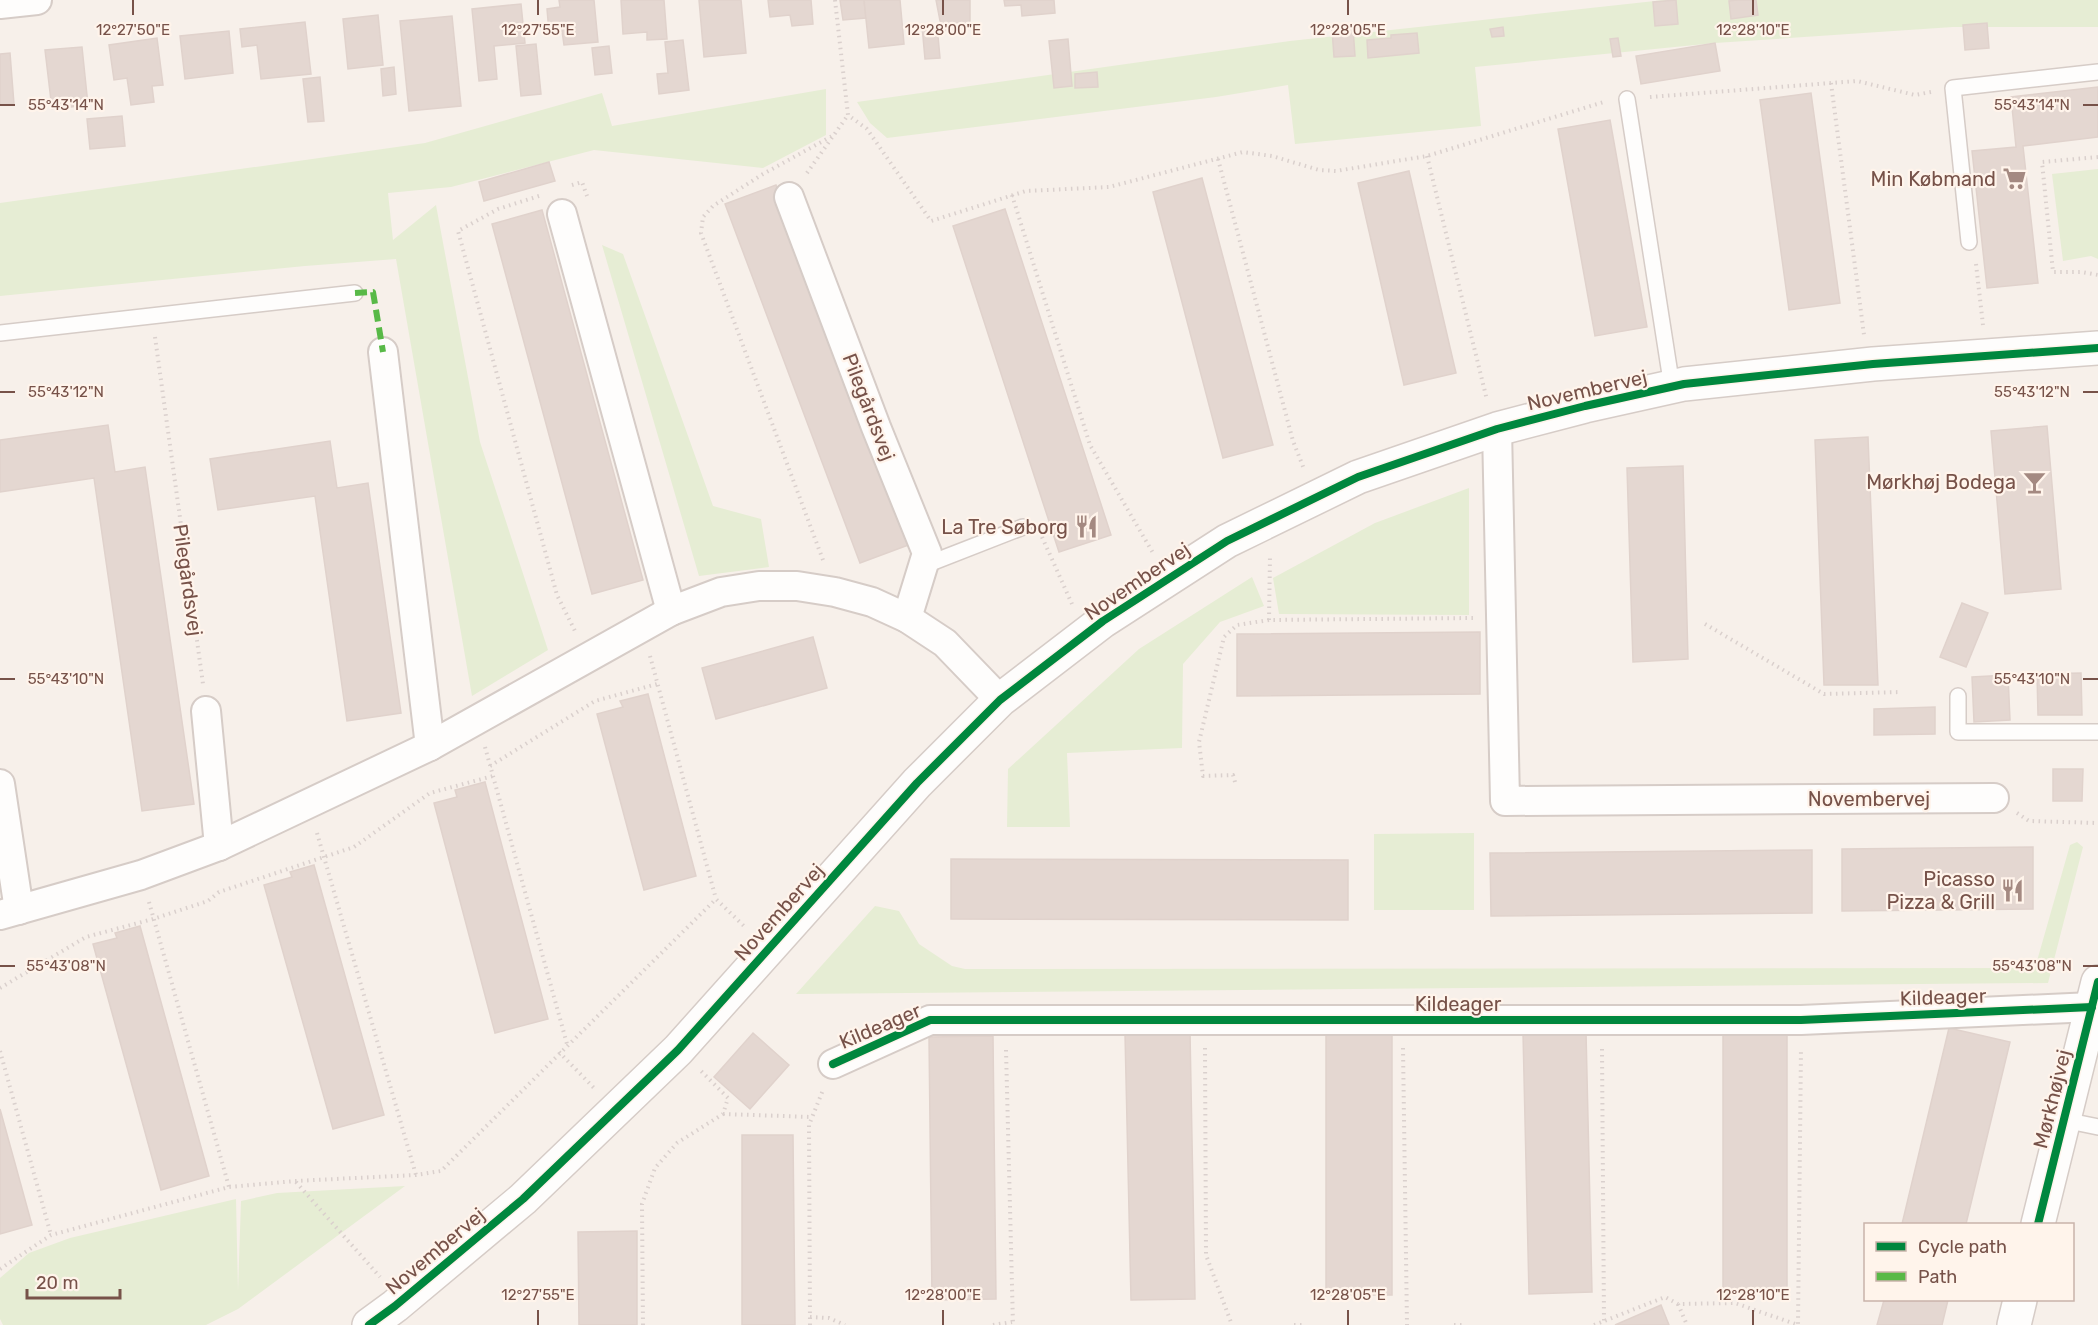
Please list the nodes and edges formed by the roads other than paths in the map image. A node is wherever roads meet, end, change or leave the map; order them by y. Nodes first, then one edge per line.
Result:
1 (37, 0) edge
2 (0, 4) edge
3 (2098, 72) edge
4 (1627, 99) road end
5 (789, 197) road end
6 (561, 202) road end
7 (1969, 242) road end
8 (355, 293) dead end
9 (0, 333) edge
10 (2098, 348) edge
11 (383, 352) dead end
12 (1672, 387) junction
13 (1495, 429) junction
14 (1023, 527) road end
15 (923, 566) junction
16 (672, 611) junction
17 (907, 618) junction
18 (1958, 696) dead end
19 (1000, 700) junction
20 (206, 711) road end
21 (2098, 732) edge
22 (430, 746) junction
23 (0, 784) edge
24 (1994, 798) road end
25 (219, 846) junction
26 (9, 913) edge
27 (2095, 995) edge
28 (833, 1064) road end
29 (2064, 1120) junction
30 (2098, 1127) edge
31 (2038, 1223) edge
32 (2020, 1301) edge
33 (369, 1325) edge
34 (2014, 1325) edge

1 - 2 street
3 - 7 lane
4 - 12 lane
5 - 15 street, Pilegårdsvej
6 - 16 street
8 - 9 lane
10 - 12 street, Novembervej
11 - 22 street
12 - 13 street, Novembervej
13 - 19 street, Novembervej
13 - 24 street, Novembervej
14 - 15 lane
15 - 17 street, Pilegårdsvej
16 - 17 street
16 - 22 street
17 - 19 street
18 - 21 lane
19 - 33 street, Novembervej
20 - 25 street
22 - 25 street
23 - 26 street
25 - 26 street
27 - 28 street, Kildeager
27 - 29 street, Mørkhøjvej
29 - 30 lane
29 - 31 street, Mørkhøjvej
32 - 34 street

